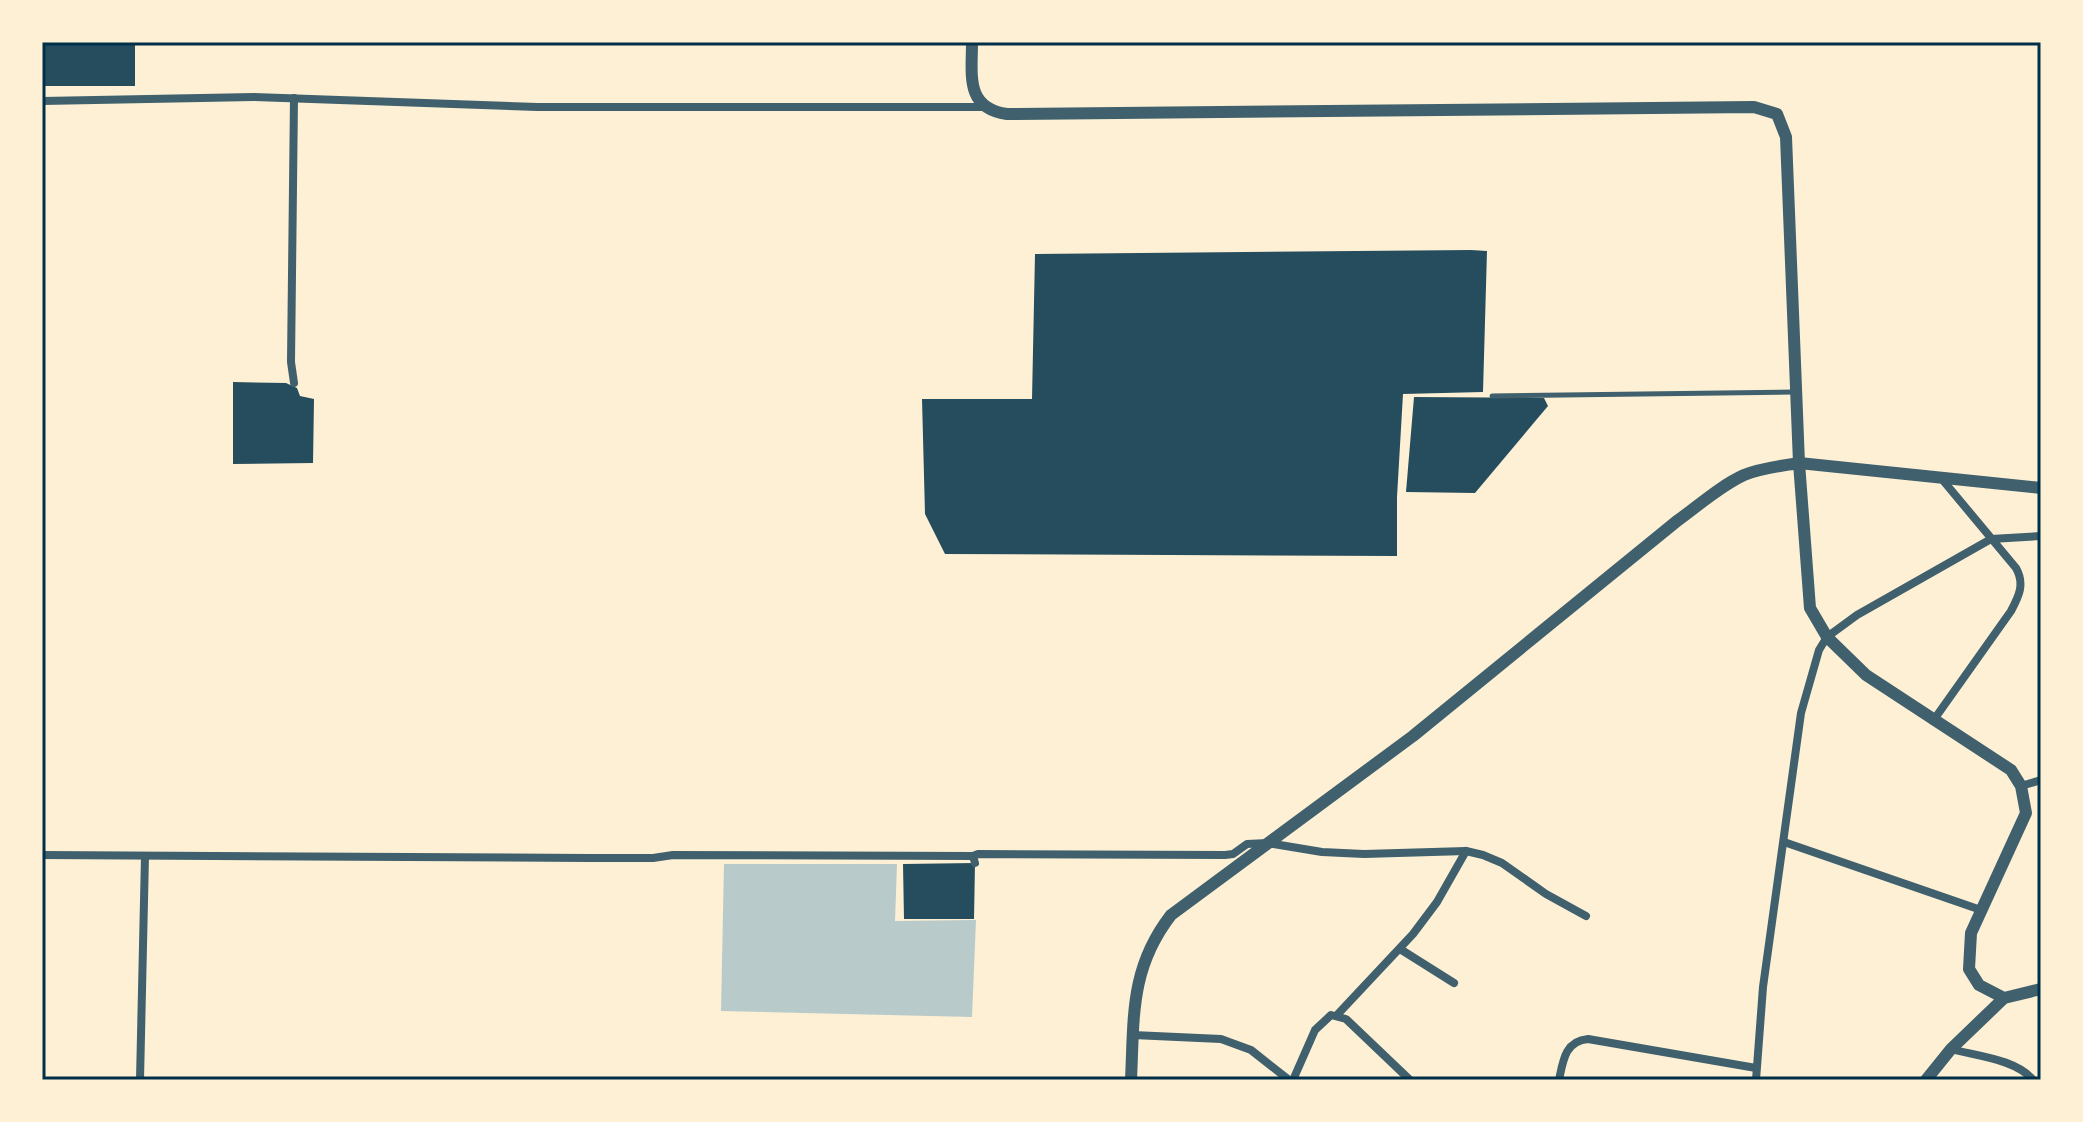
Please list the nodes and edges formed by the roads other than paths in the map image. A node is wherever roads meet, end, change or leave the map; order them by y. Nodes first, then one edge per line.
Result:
1 (972, 42) edge
2 (294, 98) junction
3 (42, 101) edge
4 (984, 107) junction
5 (294, 383) dead end
6 (1796, 392) junction
7 (1492, 396) dead end
8 (1799, 463) junction
9 (1941, 478) junction
10 (2041, 488) edge
11 (2041, 536) edge
12 (1991, 539) junction
13 (1827, 637) junction
14 (1933, 721) junction
15 (2041, 780) edge
16 (2021, 786) junction
17 (1784, 842) junction
18 (1268, 843) junction
19 (1466, 851) junction
20 (42, 855) edge
21 (145, 856) junction
22 (1981, 910) junction
23 (1586, 916) dead end
24 (1400, 949) junction
25 (1454, 983) dead end
26 (2041, 989) edge
27 (2004, 998) junction
28 (1337, 1015) junction
29 (1133, 1035) junction
30 (1951, 1049) junction
31 (1756, 1068) junction
32 (140, 1080) edge
33 (1131, 1080) edge
34 (1291, 1080) edge
35 (1410, 1080) edge
36 (1559, 1080) edge
37 (1756, 1080) edge
38 (1926, 1080) edge
39 (2033, 1080) edge

1 - 4 street
2 - 3 street
2 - 4 street
2 - 5 street
4 - 6 street
6 - 7 lane
6 - 8 street
8 - 9 street
8 - 13 street
8 - 18 street
9 - 10 street
9 - 12 street
11 - 12 street
12 - 13 street
12 - 14 street
13 - 14 street
13 - 17 street
14 - 16 street
15 - 16 street
16 - 22 street
17 - 22 street
17 - 31 street
18 - 19 street
18 - 21 street
18 - 29 street
19 - 23 street
19 - 24 street
20 - 21 street
21 - 32 street
22 - 27 street
24 - 25 street
24 - 28 street
26 - 27 street
27 - 30 street
28 - 34 street
28 - 35 street
29 - 33 street
29 - 34 street
30 - 38 street
30 - 39 street
31 - 36 street
31 - 37 street

